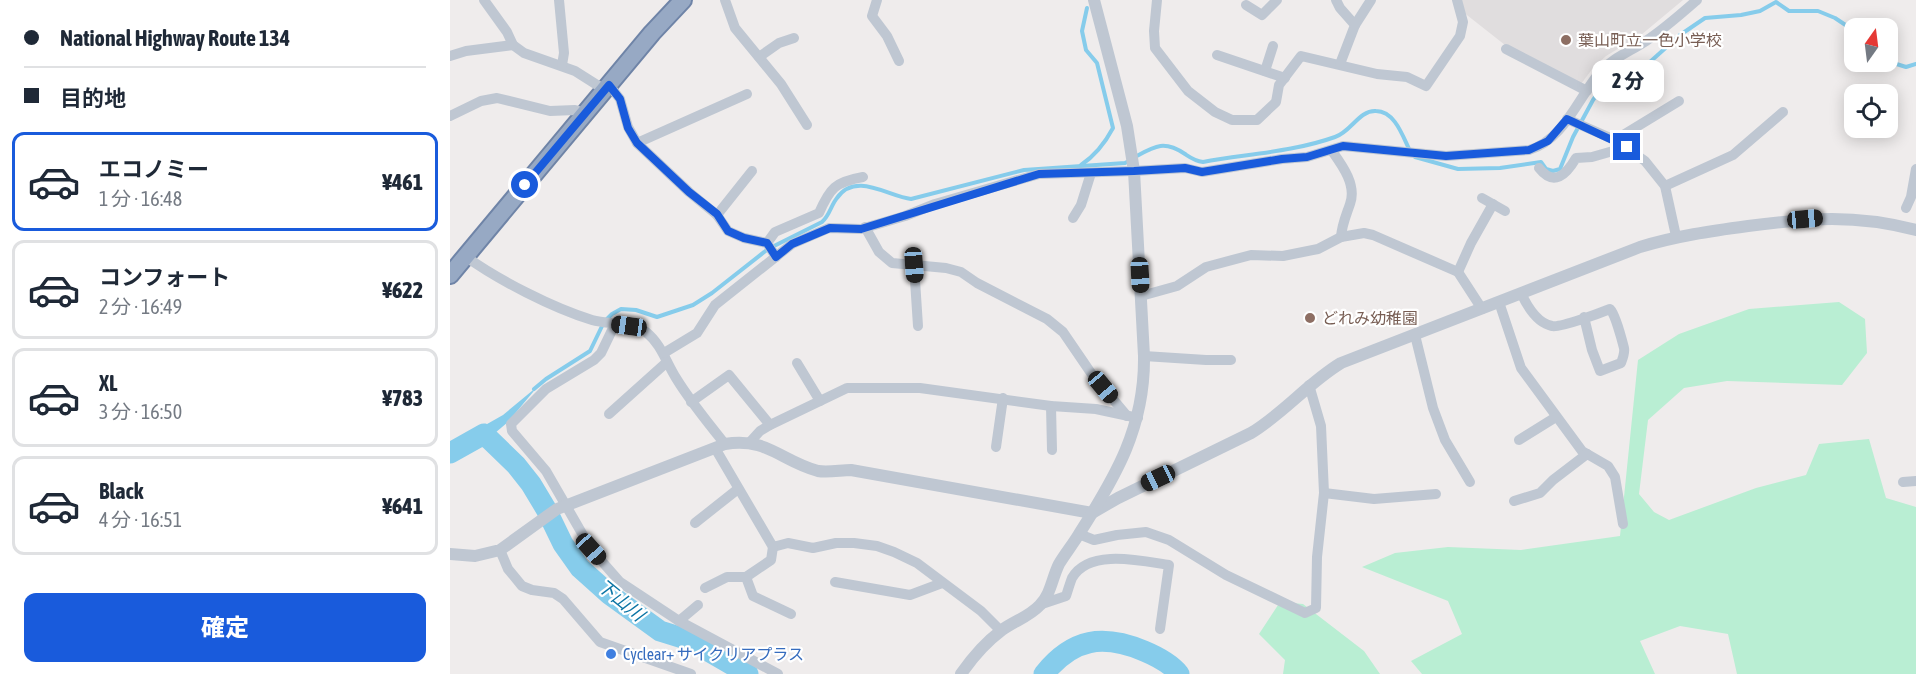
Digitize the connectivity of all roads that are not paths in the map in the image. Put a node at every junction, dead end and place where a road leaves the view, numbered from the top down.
1 (483, 0) edge
2 (559, 0) edge
3 (683, 0) edge
4 (725, 0) edge
5 (877, 0) edge
6 (1094, 0) edge
7 (1157, 0) edge
8 (1277, 0) edge
9 (1336, 0) edge
10 (1371, 0) edge
11 (1457, 0) edge
12 (1697, 0) edge
13 (1246, 5) dead end
14 (1355, 25) junction
15 (794, 38) dead end
16 (513, 45) junction
17 (1273, 46) dead end
18 (1506, 49) dead end
19 (1216, 55) dead end
20 (450, 56) edge
21 (759, 57) junction
22 (899, 61) dead end
23 (1340, 64) junction
24 (562, 65) junction
25 (1265, 71) junction
26 (1285, 78) junction
27 (607, 88) junction
28 (1587, 91) junction
29 (747, 94) dead end
30 (1679, 101) dead end
31 (1783, 112) dead end
32 (585, 113) junction
33 (450, 116) edge
34 (1575, 123) junction
35 (807, 125) dead end
36 (1615, 140) junction
37 (637, 143) junction
38 (1627, 147) junction
39 (1332, 151) junction
40 (1133, 165) junction
41 (1539, 168) dead end
42 (1916, 170) edge
43 (752, 171) dead end
44 (1091, 173) junction
45 (863, 177) dead end
46 (1665, 186) junction
47 (1482, 198) dead end
48 (1493, 204) junction
49 (1906, 208) dead end
50 (1505, 211) dead end
51 (717, 214) junction
52 (1073, 218) dead end
53 (865, 227) junction
54 (1916, 230) edge
55 (1676, 236) junction
56 (1341, 237) junction
57 (771, 249) junction
58 (465, 256) junction
59 (914, 265) junction
60 (1458, 272) junction
61 (450, 275) edge
62 (1521, 293) junction
63 (1141, 296) junction
64 (1499, 302) junction
65 (1482, 309) junction
66 (1584, 317) junction
67 (608, 323) junction
68 (918, 326) dead end
69 (1415, 335) junction
70 (1144, 356) junction
71 (665, 358) junction
72 (1231, 360) dead end
73 (797, 363) dead end
74 (1309, 385) junction
75 (1002, 398) junction
76 (820, 401) junction
77 (692, 402) junction
78 (1051, 406) junction
79 (609, 414) dead end
80 (1132, 417) junction
81 (1556, 417) junction
82 (770, 425) junction
83 (1519, 440) dead end
84 (750, 442) junction
85 (720, 446) junction
86 (996, 447) dead end
87 (1052, 450) dead end
88 (1587, 454) junction
89 (1916, 481) edge
90 (1470, 482) dead end
91 (1902, 482) dead end
92 (738, 489) junction
93 (1324, 493) junction
94 (1436, 494) dead end
95 (1514, 501) dead end
96 (561, 507) junction
97 (1092, 513) junction
98 (695, 523) dead end
99 (1623, 524) dead end
100 (1079, 534) junction
101 (773, 547) junction
102 (500, 550) junction
103 (450, 554) edge
104 (746, 577) junction
105 (835, 582) dead end
106 (942, 583) junction
107 (705, 588) dead end
108 (1042, 604) junction
109 (698, 605) dead end
110 (791, 614) dead end
111 (679, 621) junction
112 (1160, 630) dead end
113 (1001, 631) junction
114 (691, 674) edge
115 (778, 674) edge
116 (961, 674) edge

1 - 16 street
2 - 24 street
3 - 27 highway
4 - 21 street
5 - 22 street
6 - 40 street
7 - 26 street
8 - 13 street
9 - 14 street
10 - 14 street
11 - 23 street
12 - 28 street
14 - 23 street
15 - 21 street
16 - 20 street
16 - 24 street
17 - 25 street
18 - 28 street
19 - 25 street
21 - 35 street
23 - 26 street
24 - 27 street
25 - 26 street
27 - 32 highway
27 - 37 street
28 - 34 street
29 - 37 street
30 - 36 street
31 - 46 street
32 - 33 street
32 - 58 highway
34 - 36 street
34 - 39 street
36 - 38 street
37 - 51 street
38 - 41 street
38 - 46 street
39 - 40 street
39 - 56 street
40 - 44 street
40 - 63 street
42 - 49 street
43 - 51 street
44 - 52 street
44 - 53 street
45 - 57 street
46 - 55 street
47 - 48 street
48 - 50 street
48 - 60 street
51 - 57 street
53 - 57 street
53 - 59 street
54 - 55 street
55 - 62 street
56 - 60 street
56 - 63 street
57 - 71 street
58 - 61 highway
58 - 67 street
59 - 68 street
59 - 80 street
60 - 65 street
62 - 64 street
62 - 66 street
63 - 70 street
64 - 65 street
64 - 81 street
65 - 69 street
66 - 66 street
67 - 71 street
67 - 96 street
69 - 74 street
69 - 90 street
70 - 72 street
70 - 80 street
71 - 77 street
71 - 79 street
73 - 76 street
74 - 93 street
74 - 97 street
75 - 76 street
75 - 78 street
75 - 86 street
76 - 82 street
77 - 82 street
77 - 85 street
78 - 80 street
78 - 87 street
80 - 97 street
81 - 83 street
81 - 88 street
82 - 84 street
84 - 85 street
84 - 97 street
85 - 92 street
85 - 96 street
88 - 95 street
88 - 99 street
89 - 91 street
92 - 98 street
92 - 101 street
93 - 94 street
93 - 100 street
96 - 102 street
96 - 111 street
97 - 100 street
100 - 108 street
101 - 104 street
101 - 106 street
102 - 103 street
102 - 114 street
104 - 107 street
104 - 110 street
105 - 106 street
106 - 113 street
108 - 112 street
108 - 113 street
109 - 111 street
111 - 115 street
113 - 116 street

